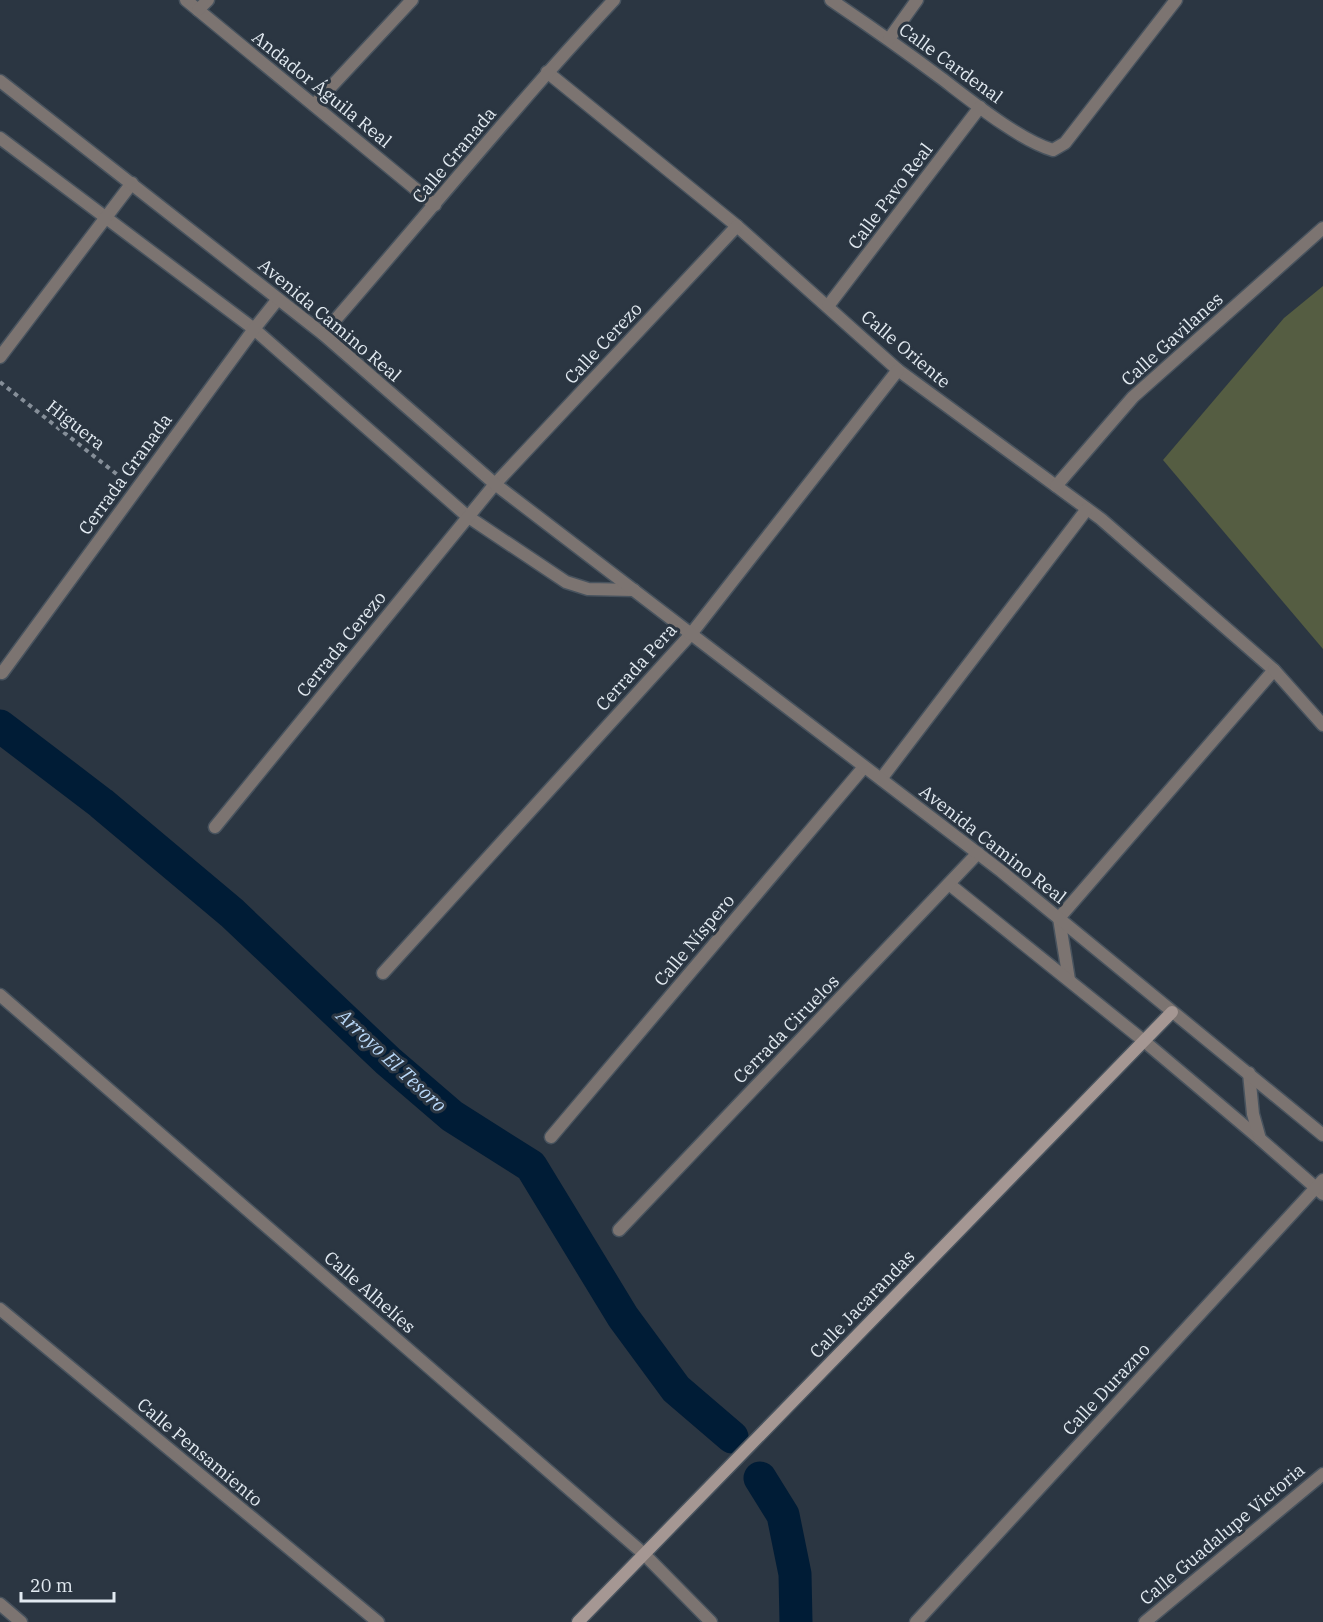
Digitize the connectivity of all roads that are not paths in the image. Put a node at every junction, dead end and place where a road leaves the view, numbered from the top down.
1 (186, 0) edge
2 (208, 0) edge
3 (412, 0) edge
4 (614, 0) edge
5 (831, 0) edge
6 (917, 0) edge
7 (1176, 0) edge
8 (198, 10) junction
9 (889, 39) junction
10 (547, 72) junction
11 (0, 81) edge
12 (314, 105) junction
13 (980, 107) junction
14 (0, 138) edge
15 (132, 183) junction
16 (435, 205) junction
17 (106, 216) junction
18 (737, 226) junction
19 (1323, 228) edge
20 (278, 299) junction
21 (828, 306) junction
22 (254, 329) junction
23 (323, 334) junction
24 (0, 357) edge
25 (898, 370) junction
26 (495, 484) junction
27 (1056, 486) junction
28 (1087, 509) junction
29 (467, 516) junction
30 (634, 590) junction
31 (691, 634) junction
32 (1274, 670) junction
33 (2, 673) dead end
34 (1323, 725) edge
35 (864, 767) junction
36 (881, 779) junction
37 (215, 827) dead end
38 (978, 853) junction
39 (949, 884) junction
40 (1059, 918) junction
41 (382, 973) dead end
42 (1069, 980) junction
43 (0, 995) edge
44 (1172, 1012) junction
45 (1144, 1041) junction
46 (1249, 1073) junction
47 (1323, 1135) edge
48 (550, 1137) dead end
49 (1260, 1139) junction
50 (1321, 1187) edge
51 (619, 1230) dead end
52 (0, 1310) edge
53 (1323, 1474) edge
54 (644, 1554) junction
55 (0, 1604) edge
56 (21, 1622) edge
57 (378, 1622) edge
58 (578, 1622) edge
59 (711, 1622) edge
60 (916, 1622) edge
61 (1145, 1622) edge

1 - 8 street, Andador Águila Real
2 - 8 street
3 - 12 street
4 - 10 street, Calle Granada
5 - 9 street, Calle Cardenal
6 - 9 street
7 - 13 street, Calle Cardenal
8 - 12 street, Andador Águila Real
9 - 13 street, Calle Cardenal
10 - 16 street, Calle Granada
10 - 18 street, Calle Oriente
11 - 15 street, Avenida Camino Real
12 - 16 street, Andador Águila Real
13 - 21 street, Calle Pavo Real
14 - 17 street
15 - 17 street
15 - 20 street, Avenida Camino Real
16 - 23 street, Calle Granada
17 - 22 street
17 - 24 street
18 - 21 street, Calle Oriente
18 - 26 street, Calle Cerezo
19 - 27 street, Calle Gavilanes
20 - 22 street, Cerrada Granada
20 - 23 street, Avenida Camino Real
21 - 25 street, Calle Oriente
22 - 29 street
22 - 33 street, Cerrada Granada
23 - 26 street, Avenida Camino Real
25 - 27 street, Calle Oriente
25 - 31 street, Cerrada Pera
26 - 29 street, Cerrada Cerezo
26 - 30 street, Avenida Camino Real
27 - 28 street, Calle Oriente
28 - 32 street, Calle Oriente
28 - 36 street
29 - 30 street
29 - 37 street, Cerrada Cerezo
30 - 31 street, Avenida Camino Real
31 - 35 street, Avenida Camino Real
31 - 41 street, Cerrada Pera
32 - 34 street, Calle Oriente
32 - 40 street
35 - 36 street, Avenida Camino Real
35 - 48 street, Calle Níspero
36 - 38 street, Avenida Camino Real
38 - 39 street, Cerrada Ciruelos
38 - 40 street, Avenida Camino Real
39 - 42 street
39 - 51 street, Cerrada Ciruelos
40 - 42 street
40 - 44 street, Avenida Camino Real
42 - 45 street
43 - 54 street, Calle Alhelíes
44 - 45 main road, Calle Jacarandas
44 - 46 street, Avenida Camino Real
45 - 49 street
45 - 54 main road, Calle Jacarandas
46 - 47 street, Avenida Camino Real
46 - 49 street
49 - 50 street
50 - 60 street, Calle Durazno
52 - 57 street, Calle Pensamiento
53 - 61 street, Calle Guadalupe Victoria
54 - 58 main road, Calle Jacarandas
54 - 59 street, Calle Alhelíes
55 - 56 street

